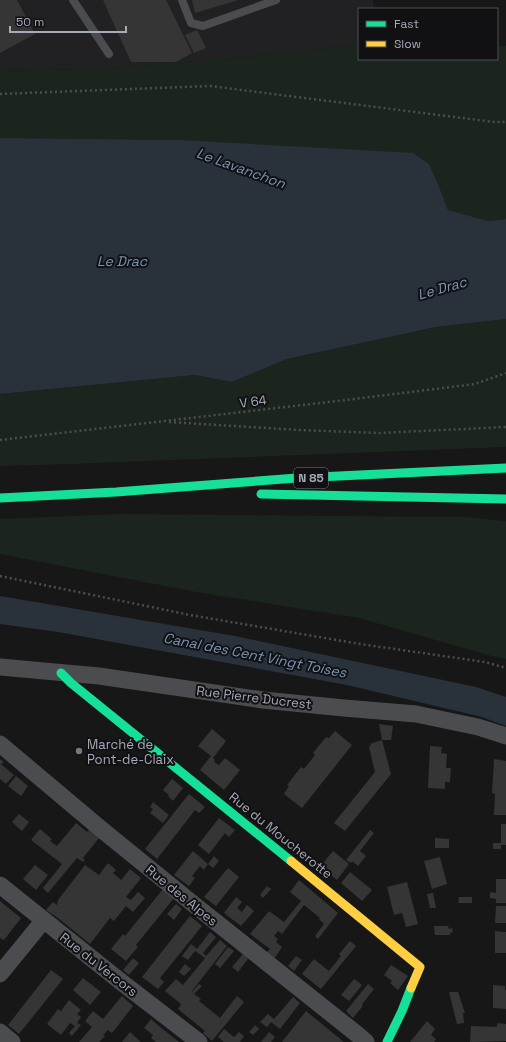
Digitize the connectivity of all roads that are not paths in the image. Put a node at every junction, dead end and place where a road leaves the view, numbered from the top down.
1 (74, 0) edge
2 (182, 0) edge
3 (276, 0) edge
4 (108, 54) dead end
5 (506, 468) edge
6 (116, 492) junction
7 (210, 494) dead end
8 (250, 494) dead end
9 (0, 498) edge
10 (506, 499) edge
11 (0, 667) edge
12 (61, 673) junction
13 (506, 736) edge
14 (0, 744) edge
15 (0, 884) edge
16 (44, 920) junction
17 (0, 974) edge
18 (0, 1032) edge
19 (12, 1042) edge
20 (199, 1042) edge
21 (366, 1042) edge
22 (387, 1042) edge

1 - 4 lane
2 - 3 lane
5 - 6 main road, N 85
6 - 7 main road, N 85
6 - 9 main road, N 85
8 - 10 main road, N 85
11 - 12 street, Rue Pierre Ducrest
12 - 13 street, Rue Pierre Ducrest
12 - 22 main road, Rue du Moucherotte
14 - 21 street, Rue des Alpes
15 - 16 street, Rue du Vercors
16 - 17 street
16 - 20 street, Rue du Vercors
18 - 19 street

